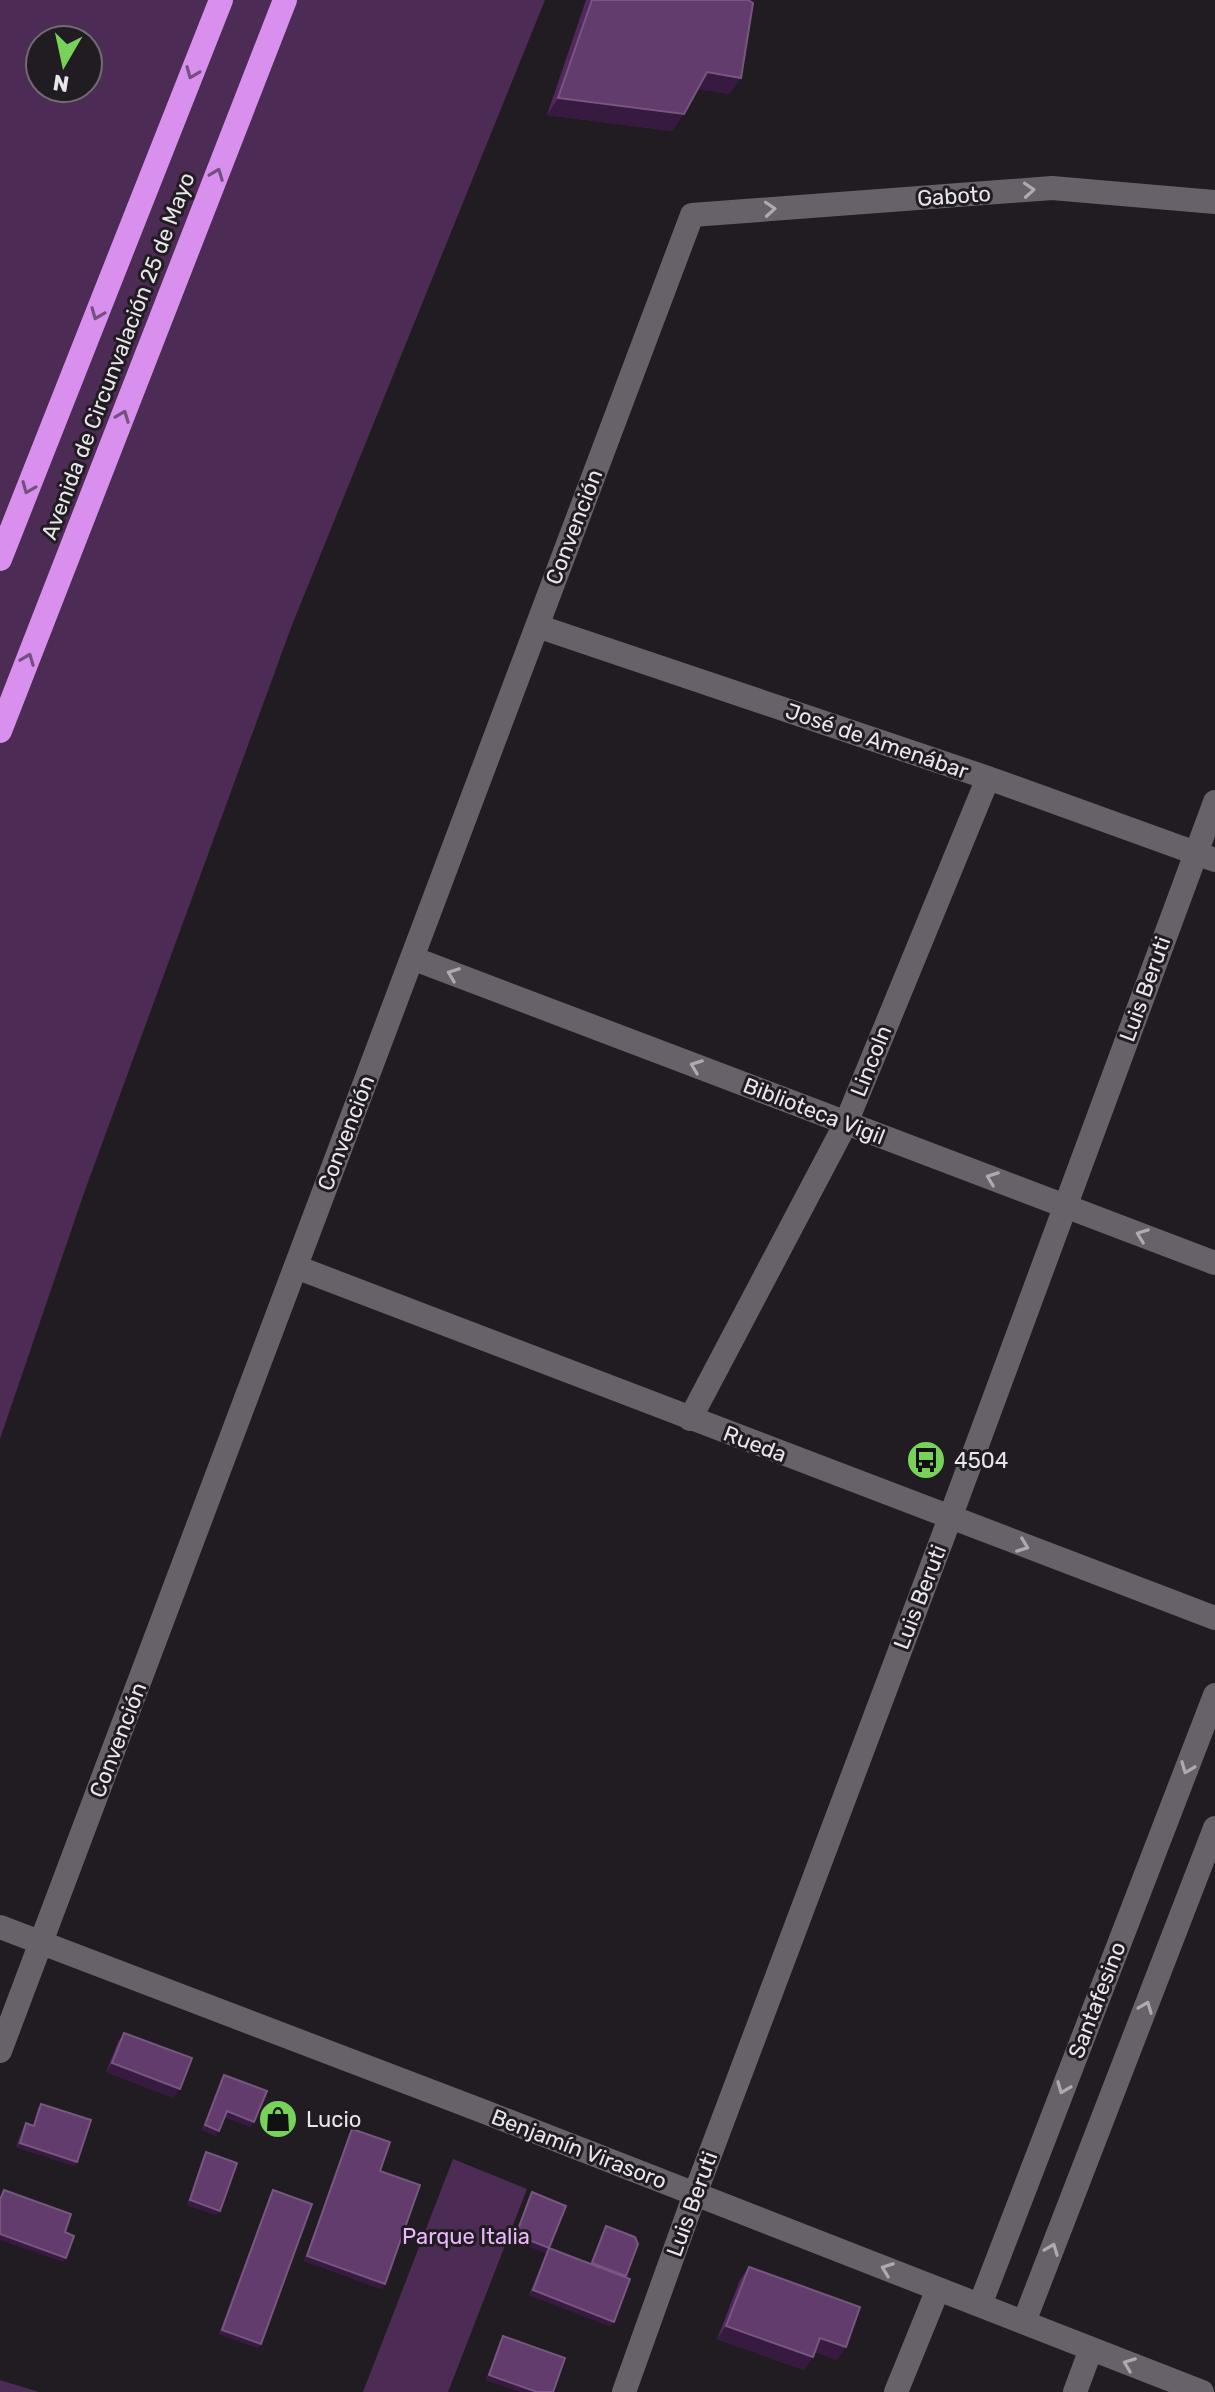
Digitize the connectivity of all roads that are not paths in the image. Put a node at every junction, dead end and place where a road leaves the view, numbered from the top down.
1 (221, 0) edge
2 (285, 0) edge
3 (1215, 202) edge
4 (692, 215) joint
5 (0, 559) edge
6 (537, 626) junction
7 (0, 731) edge
8 (988, 778) junction
9 (1215, 802) edge
10 (1205, 856) edge
11 (412, 958) junction
12 (846, 1123) junction
13 (1065, 1206) junction
14 (1215, 1263) edge
15 (296, 1267) junction
16 (690, 1419) junction
17 (950, 1518) junction
18 (1215, 1618) edge
19 (1215, 1695) edge
20 (1215, 1828) edge
21 (0, 1927) edge
22 (41, 1943) junction
23 (0, 2051) edge
24 (695, 2194) junction
25 (938, 2289) junction
26 (980, 2305) junction
27 (1024, 2322) junction
28 (1091, 2349) junction
29 (624, 2392) edge
30 (896, 2392) edge
31 (1075, 2392) edge
32 (1202, 2392) edge

1 -> 5 highway, Avenida de Circunvalación 25 de Mayo
7 -> 2 highway, Avenida de Circunvalación 25 de Mayo
4 -> 3 street, Gaboto
4 - 6 street, Convención
6 - 8 street, José de Amenábar
6 - 11 street, Convención
8 - 10 street, José de Amenábar
8 - 12 street, Lincoln
9 - 10 street, Luis Beruti
10 - 13 street, Luis Beruti
12 -> 11 street, Biblioteca Vigil
11 - 15 street, Convención
13 -> 12 street, Biblioteca Vigil
12 - 16 street, Lincoln
14 -> 13 street, Biblioteca Vigil
13 - 17 street, Luis Beruti
15 - 16 street, Rueda
15 - 22 street, Convención
16 - 17 street, Rueda
17 -> 18 street, Rueda
17 - 24 street, Luis Beruti
19 -> 26 street, Santafesino
27 -> 20 street
21 - 22 street, Benjamín Virasoro
22 - 23 street, Convención
22 - 24 street, Benjamín Virasoro
25 -> 24 street, Benjamín Virasoro
24 - 29 street, Luis Beruti
25 - 26 street, Benjamín Virasoro
25 - 30 street
26 - 27 street, Benjamín Virasoro
27 - 28 street, Benjamín Virasoro
28 - 31 street
32 -> 28 street, Benjamín Virasoro

